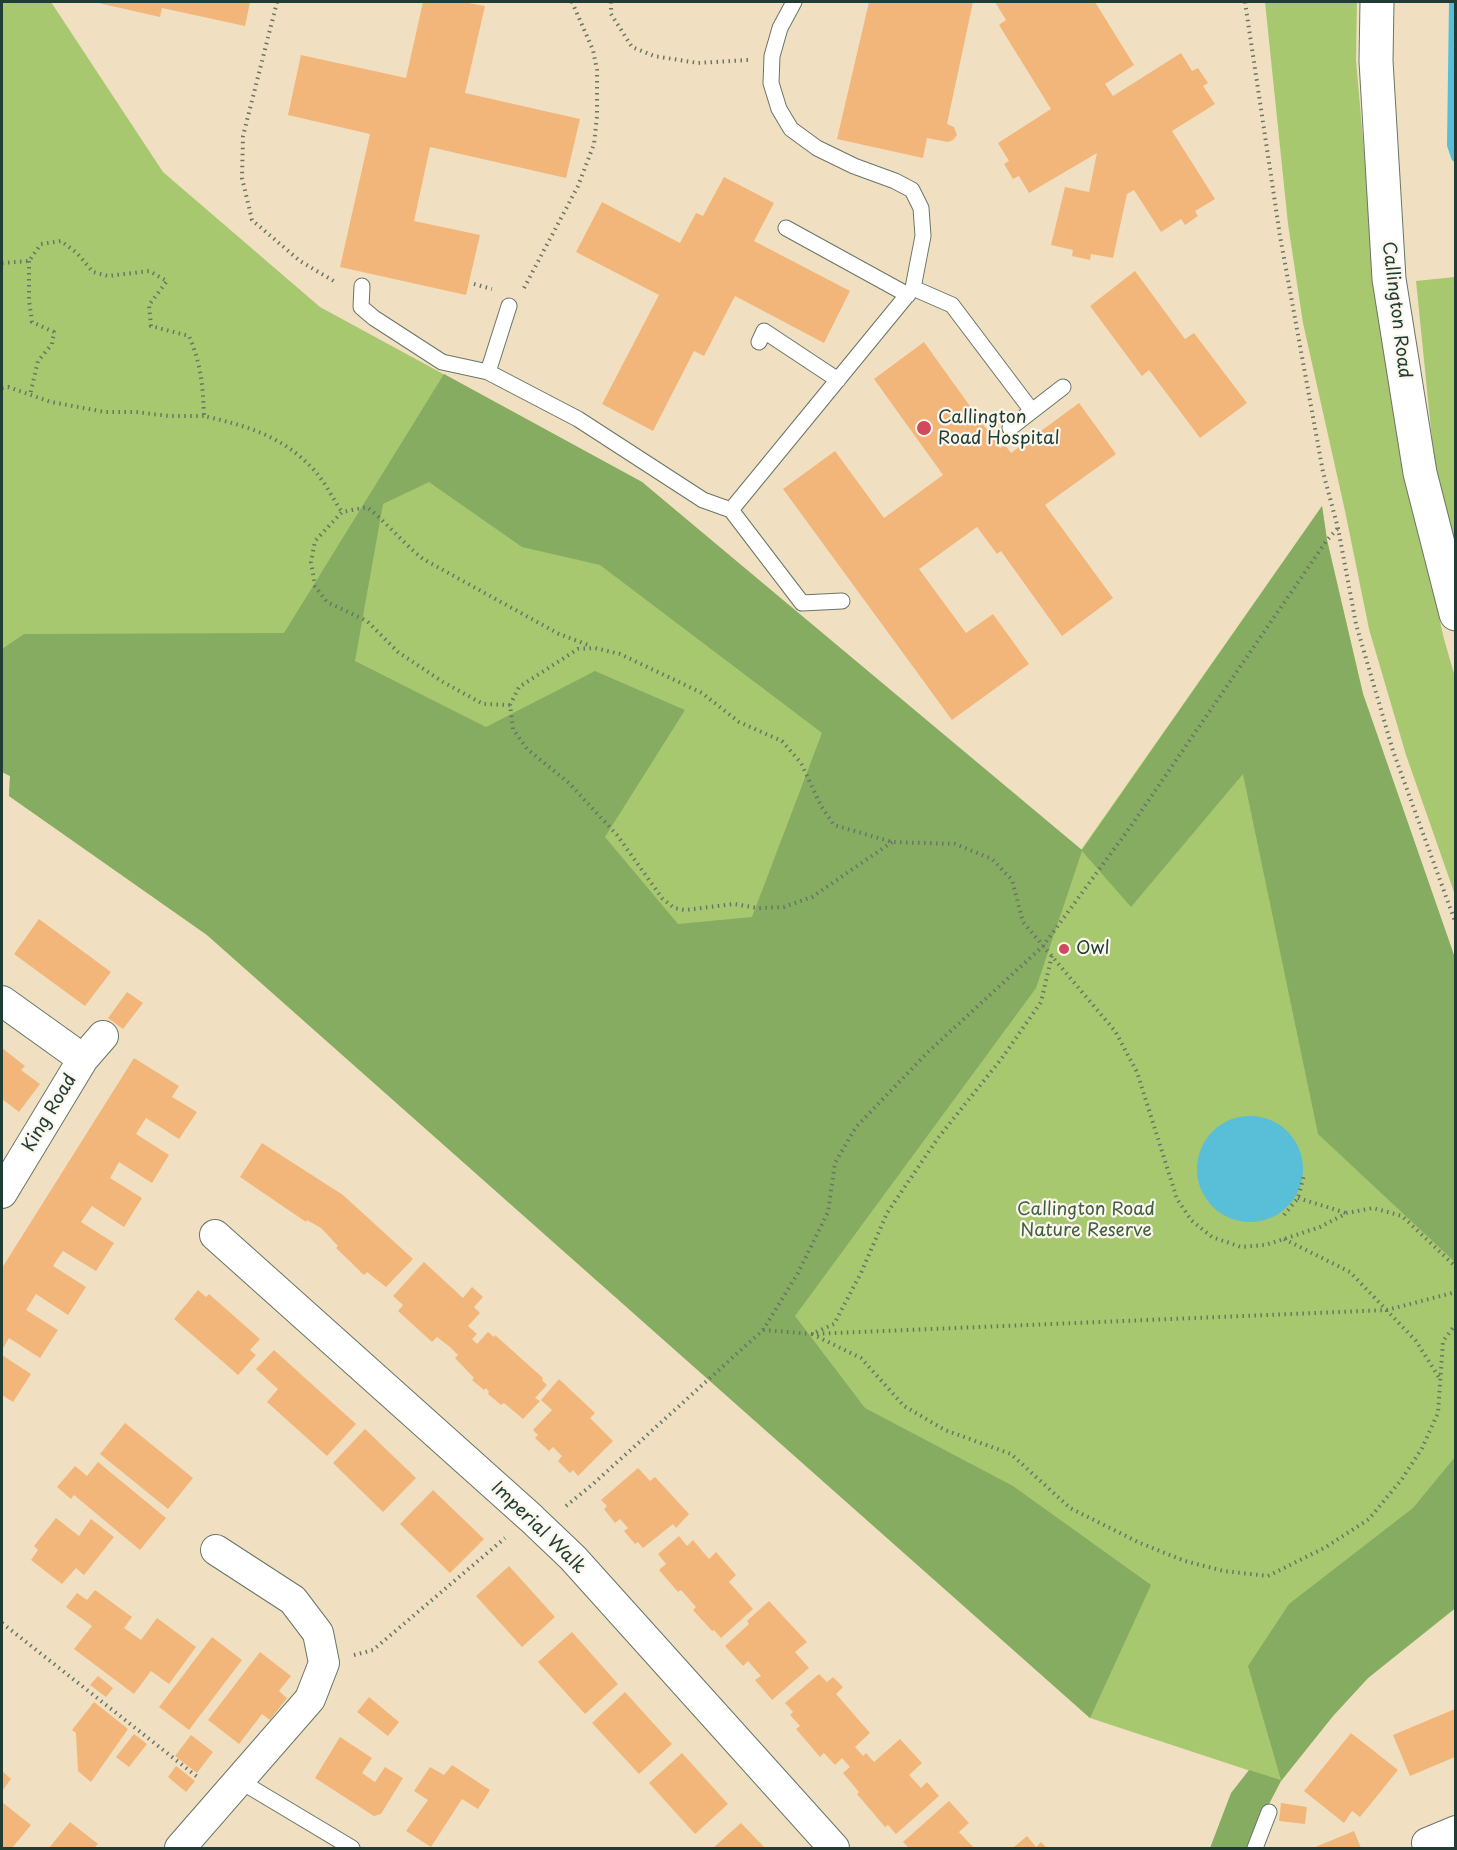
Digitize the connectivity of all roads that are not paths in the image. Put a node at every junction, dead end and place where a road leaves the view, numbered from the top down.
1 (794, 2) edge
2 (1377, 2) edge
3 (786, 228) dead end
4 (362, 291) road end
5 (910, 291) junction
6 (509, 306) road end
7 (759, 342) dead end
8 (488, 372) junction
9 (838, 380) junction
10 (1063, 387) dead end
11 (1032, 411) junction
12 (1010, 428) dead end
13 (731, 510) junction
14 (842, 601) dead end
15 (1455, 614) edge
16 (2, 1001) edge
17 (103, 1036) dead end
18 (83, 1059) junction
19 (2, 1193) edge
20 (215, 1235) dead end
21 (216, 1550) dead end
22 (232, 1790) junction
23 (1269, 1812) dead end
24 (1455, 1831) edge
25 (1427, 1843) dead end
26 (180, 1848) edge
27 (352, 1848) edge
28 (834, 1848) edge
29 (1255, 1848) edge

1 - 5 lane
2 - 15 main road, Callington Road
3 - 5 lane
4 - 8 lane
5 - 9 lane
5 - 11 lane
6 - 8 lane
7 - 9 lane
8 - 13 lane
9 - 13 lane
10 - 11 lane
11 - 12 lane
13 - 14 lane
16 - 18 street
17 - 18 street, King Road
18 - 19 street, King Road
20 - 28 street, Imperial Walk
21 - 22 street
22 - 26 street
22 - 27 lane
23 - 29 lane
24 - 25 street

